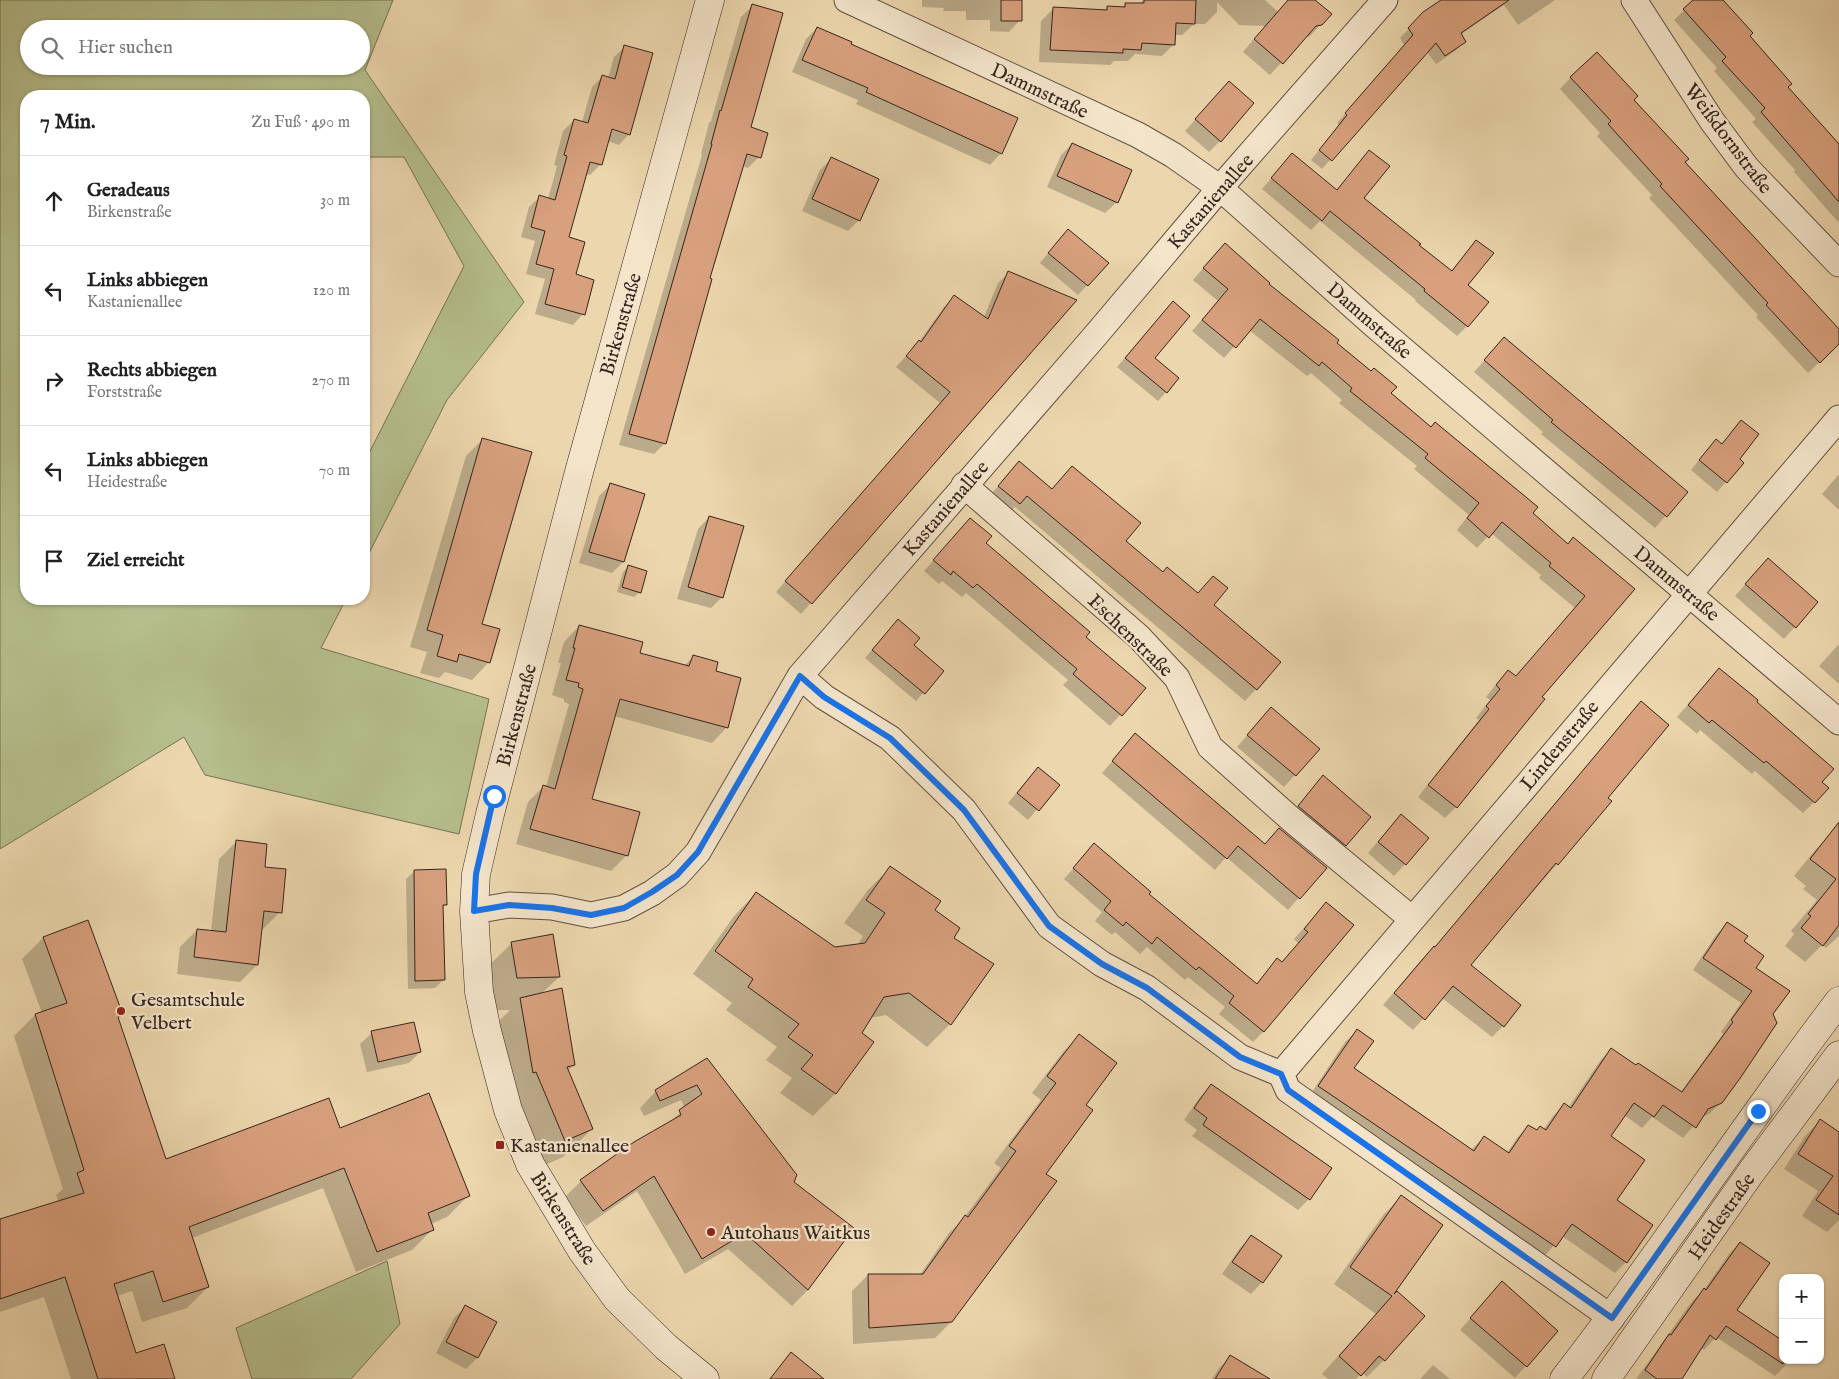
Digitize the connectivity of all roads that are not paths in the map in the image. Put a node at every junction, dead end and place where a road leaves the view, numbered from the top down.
1 (710, 0) edge
2 (847, 0) edge
3 (1385, 0) edge
4 (1634, 0) edge
5 (1220, 188) junction
6 (1839, 264) edge
7 (1839, 418) edge
8 (964, 486) junction
9 (1689, 593) junction
10 (800, 676) junction
11 (1839, 722) edge
12 (474, 911) junction
13 (1412, 919) junction
14 (1839, 1001) edge
15 (1839, 1055) edge
16 (1281, 1074) junction
17 (1612, 1318) junction
18 (705, 1379) edge
19 (1564, 1379) edge
20 (1606, 1379) edge

1 - 12 street, Birkenstraße
2 - 5 street, Dammstraße
3 - 5 street, Kastanienallee
4 - 6 street, Weißdornstraße
5 - 8 street, Kastanienallee
5 - 9 street, Dammstraße
7 - 9 street, Lindenstraße
8 - 10 street, Kastanienallee
8 - 13 street, Eschenstraße
9 - 11 street, Dammstraße
9 - 13 street, Lindenstraße
10 - 12 street, Kastanienallee
10 - 16 street
12 - 18 street, Birkenstraße
13 - 16 street, Lindenstraße
14 - 17 street, Heidestraße
15 - 20 street, Heidestraße
16 - 17 street
17 - 19 street, Heidestraße

